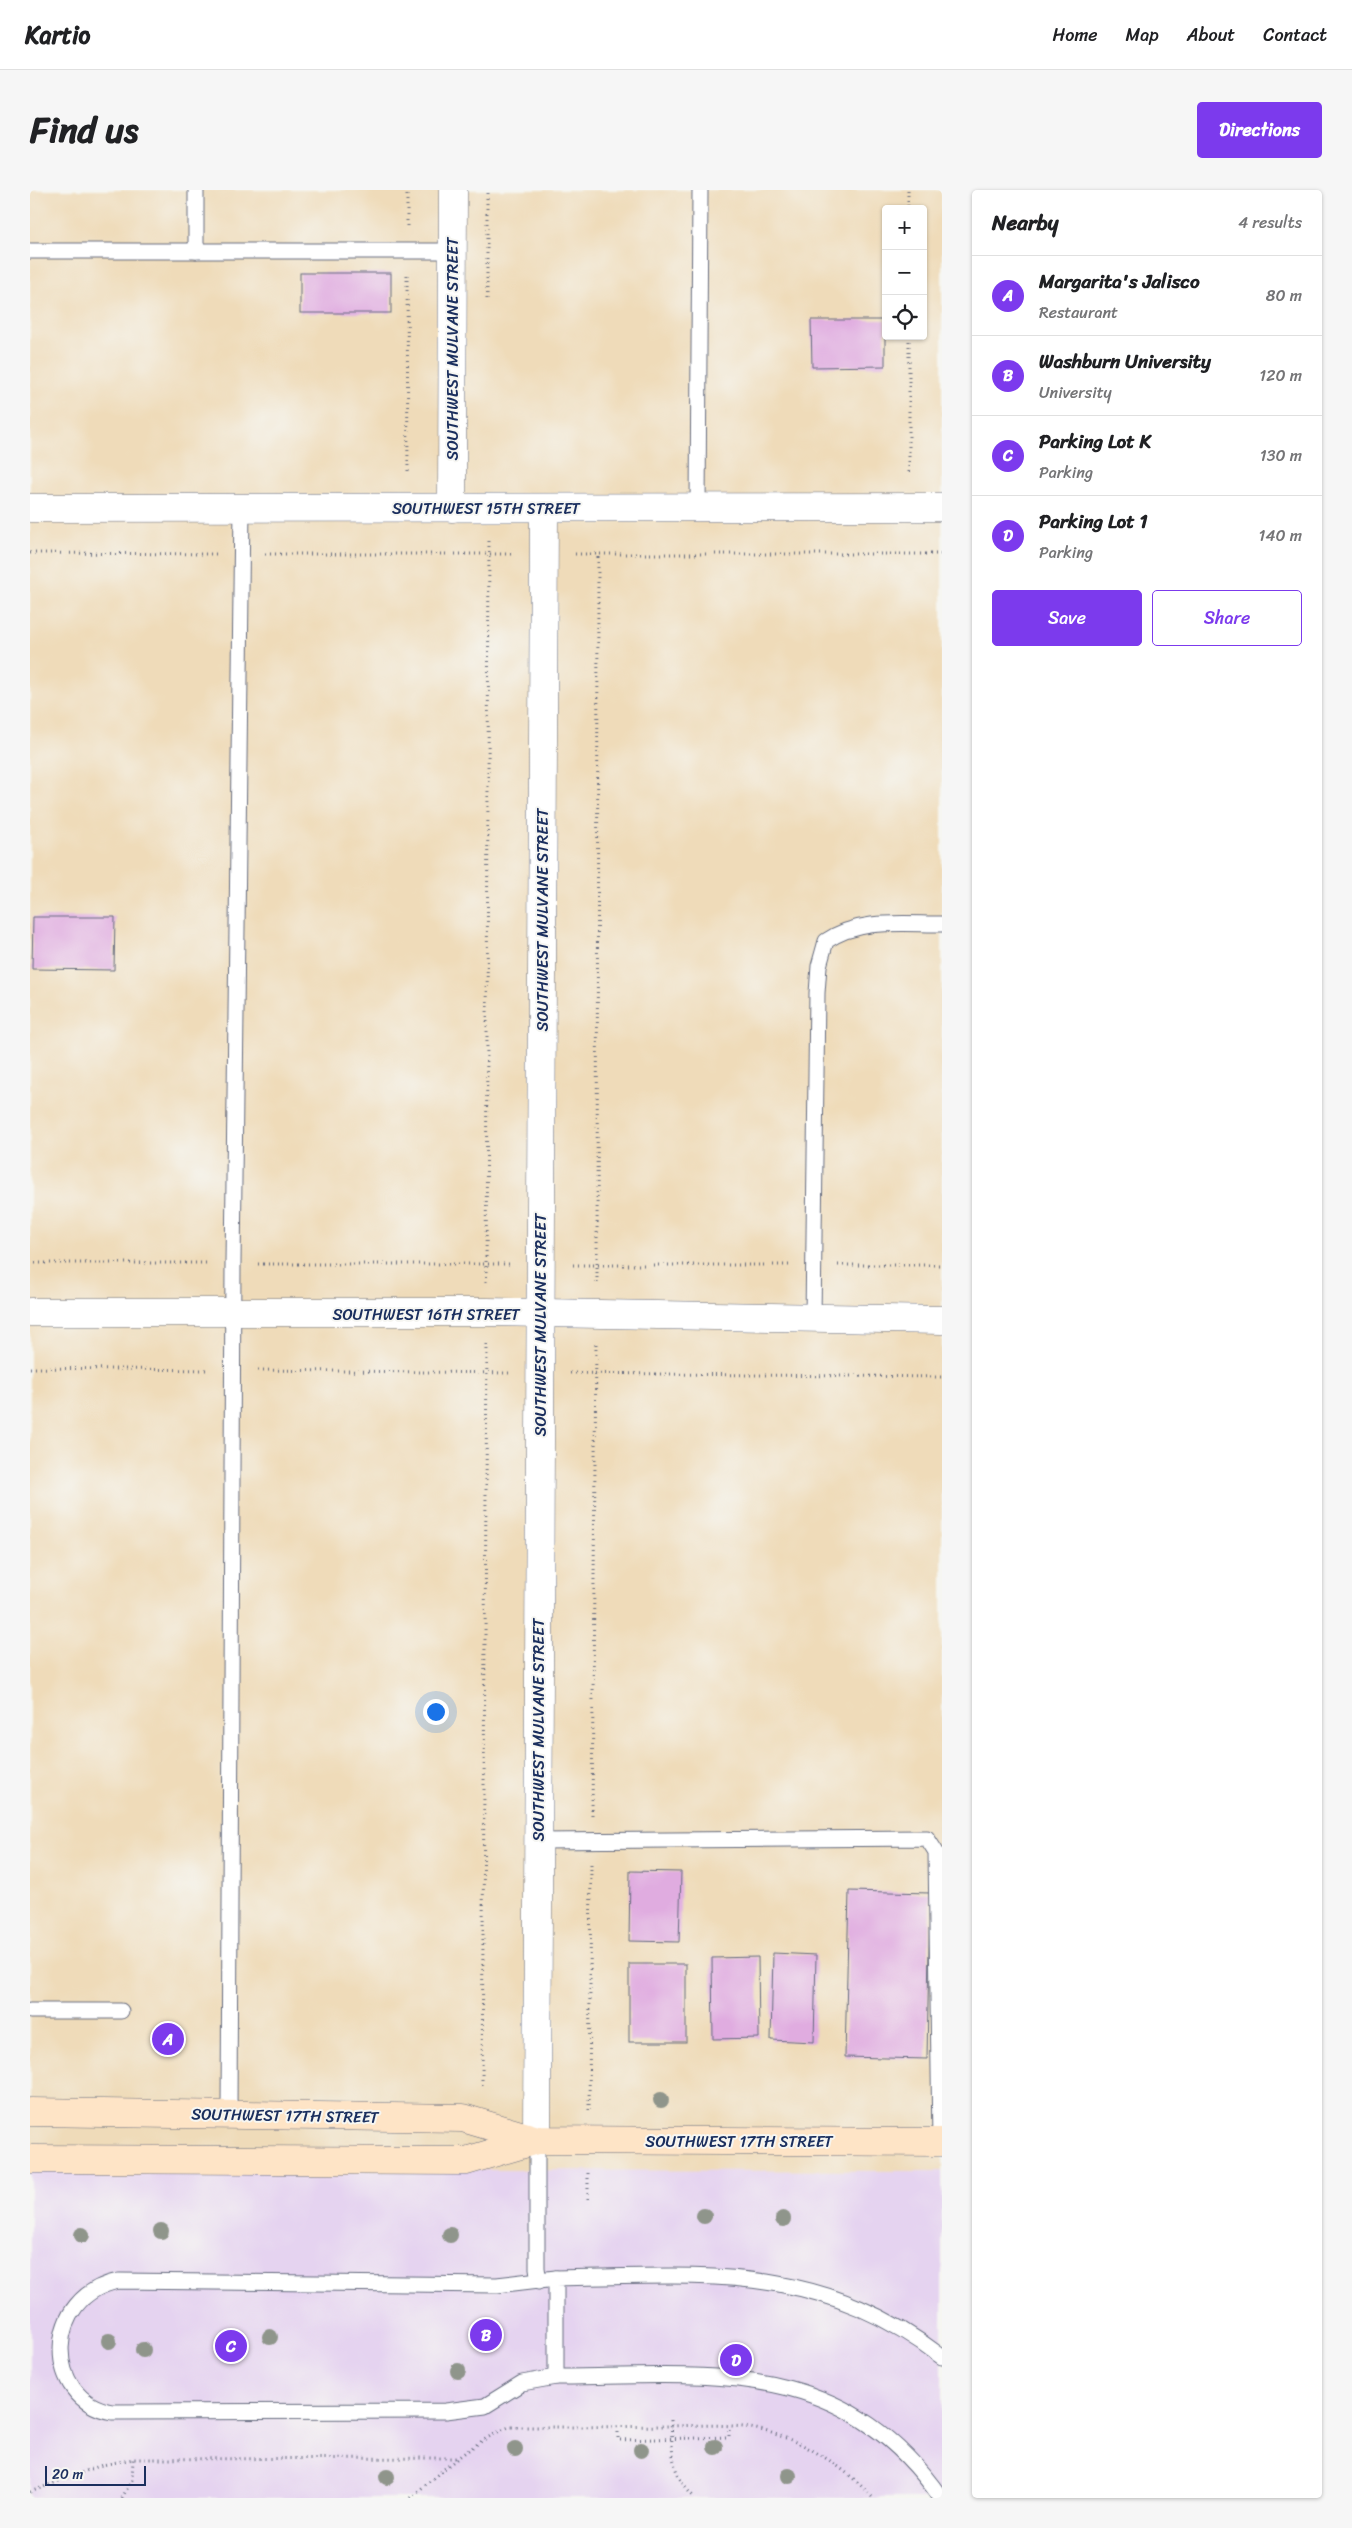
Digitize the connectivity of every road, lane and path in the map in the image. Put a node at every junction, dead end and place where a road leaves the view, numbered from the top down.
1 (196, 190) edge
2 (407, 190) edge
3 (453, 190) edge
4 (487, 190) edge
5 (700, 190) edge
6 (908, 190) edge
7 (908, 205) edge
8 (30, 251) edge
9 (407, 251) junction
10 (453, 251) junction
11 (196, 252) junction
12 (487, 308) dead end
13 (909, 340) edge
14 (408, 474) dead end
15 (909, 476) dead end
16 (242, 507) junction
17 (942, 507) edge
18 (30, 508) edge
19 (452, 508) junction
20 (487, 508) junction
21 (698, 508) junction
22 (544, 509) junction
23 (30, 553) edge
24 (598, 553) junction
25 (241, 554) junction
26 (490, 554) junction
27 (544, 554) junction
28 (942, 554) edge
29 (942, 924) edge
30 (30, 1263) edge
31 (233, 1264) junction
32 (486, 1264) junction
33 (540, 1264) junction
34 (597, 1265) junction
35 (813, 1265) junction
36 (942, 1265) edge
37 (30, 1312) edge
38 (487, 1312) junction
39 (233, 1313) junction
40 (540, 1315) junction
41 (596, 1316) junction
42 (813, 1319) junction
43 (942, 1320) edge
44 (30, 1368) edge
45 (233, 1370) junction
46 (488, 1373) junction
47 (540, 1373) junction
48 (596, 1373) junction
49 (942, 1377) edge
50 (592, 1840) junction
51 (538, 1841) junction
52 (30, 2011) edge
53 (121, 2011) dead end
54 (482, 2085) dead end
55 (30, 2112) edge
56 (230, 2114) junction
57 (537, 2140) junction
58 (589, 2141) junction
59 (941, 2142) edge
60 (30, 2160) edge
61 (588, 2198) dead end
62 (556, 2278) junction
63 (540, 2281) junction
64 (942, 2357) edge
65 (556, 2377) junction
66 (671, 2420) dead end
67 (671, 2426) junction
68 (729, 2426) junction
69 (618, 2427) junction
70 (672, 2438) junction
71 (458, 2458) junction
72 (134, 2460) junction
73 (30, 2492) edge
74 (122, 2498) edge
75 (410, 2498) edge
76 (696, 2498) edge
77 (874, 2498) edge
78 (941, 2498) edge

1 - 11 lane
2 - 9 path
3 - 10 street, SOUTHWEST MULVANE STREET
4 - 12 path
5 - 21 lane
6 - 7 path
8 - 11 lane
9 - 10 lane
9 - 11 lane
9 - 14 path
10 - 19 street, SOUTHWEST MULVANE STREET
13 - 15 path
16 - 18 street, SOUTHWEST 15TH STREET
16 - 19 street, SOUTHWEST 15TH STREET
16 - 25 lane
17 - 21 street, SOUTHWEST 15TH STREET
19 - 20 street, SOUTHWEST 15TH STREET
20 - 22 street, SOUTHWEST 15TH STREET
20 - 26 path
21 - 22 street, SOUTHWEST 15TH STREET
22 - 27 street, SOUTHWEST MULVANE STREET
23 - 25 path
24 - 27 path
24 - 28 path
24 - 34 path
25 - 26 path
25 - 31 lane
26 - 27 path
26 - 32 path
27 - 33 street, SOUTHWEST MULVANE STREET
29 - 35 lane
30 - 31 path
31 - 32 path
31 - 39 lane
32 - 33 path
32 - 38 path
33 - 34 path
33 - 40 street, SOUTHWEST MULVANE STREET
34 - 35 path
34 - 41 path
35 - 36 path
35 - 42 lane
37 - 39 street, SOUTHWEST 16TH STREET
38 - 39 street, SOUTHWEST 16TH STREET
38 - 40 street, SOUTHWEST 16TH STREET
38 - 46 path
39 - 45 lane
40 - 41 street, SOUTHWEST 16TH STREET
40 - 47 street, SOUTHWEST MULVANE STREET
41 - 42 street, SOUTHWEST 16TH STREET
41 - 48 path
42 - 43 street, SOUTHWEST 16TH STREET
44 - 45 path
45 - 46 path
45 - 56 lane
46 - 47 path
46 - 54 path
47 - 48 path
47 - 51 street, SOUTHWEST MULVANE STREET
48 - 49 path
48 - 50 path
50 - 51 lane
50 - 58 path
50 - 59 lane
51 - 57 street, SOUTHWEST MULVANE STREET
52 - 53 lane
55 - 56 main road, SOUTHWEST 17TH STREET
56 - 57 main road, SOUTHWEST 17TH STREET
57 - 58 main road, SOUTHWEST 17TH STREET
57 - 60 main road, SOUTHWEST 17TH STREET
57 - 63 lane
58 - 59 main road, SOUTHWEST 17TH STREET
58 - 61 path
62 - 63 lane
62 - 64 lane
62 - 65 lane
63 - 65 lane
65 - 78 lane
66 - 67 path
67 - 68 path
67 - 69 path
67 - 70 path
68 - 70 path
68 - 77 path
69 - 70 path
69 - 71 path
70 - 76 path
71 - 72 path
71 - 75 path
72 - 73 path
72 - 74 path

